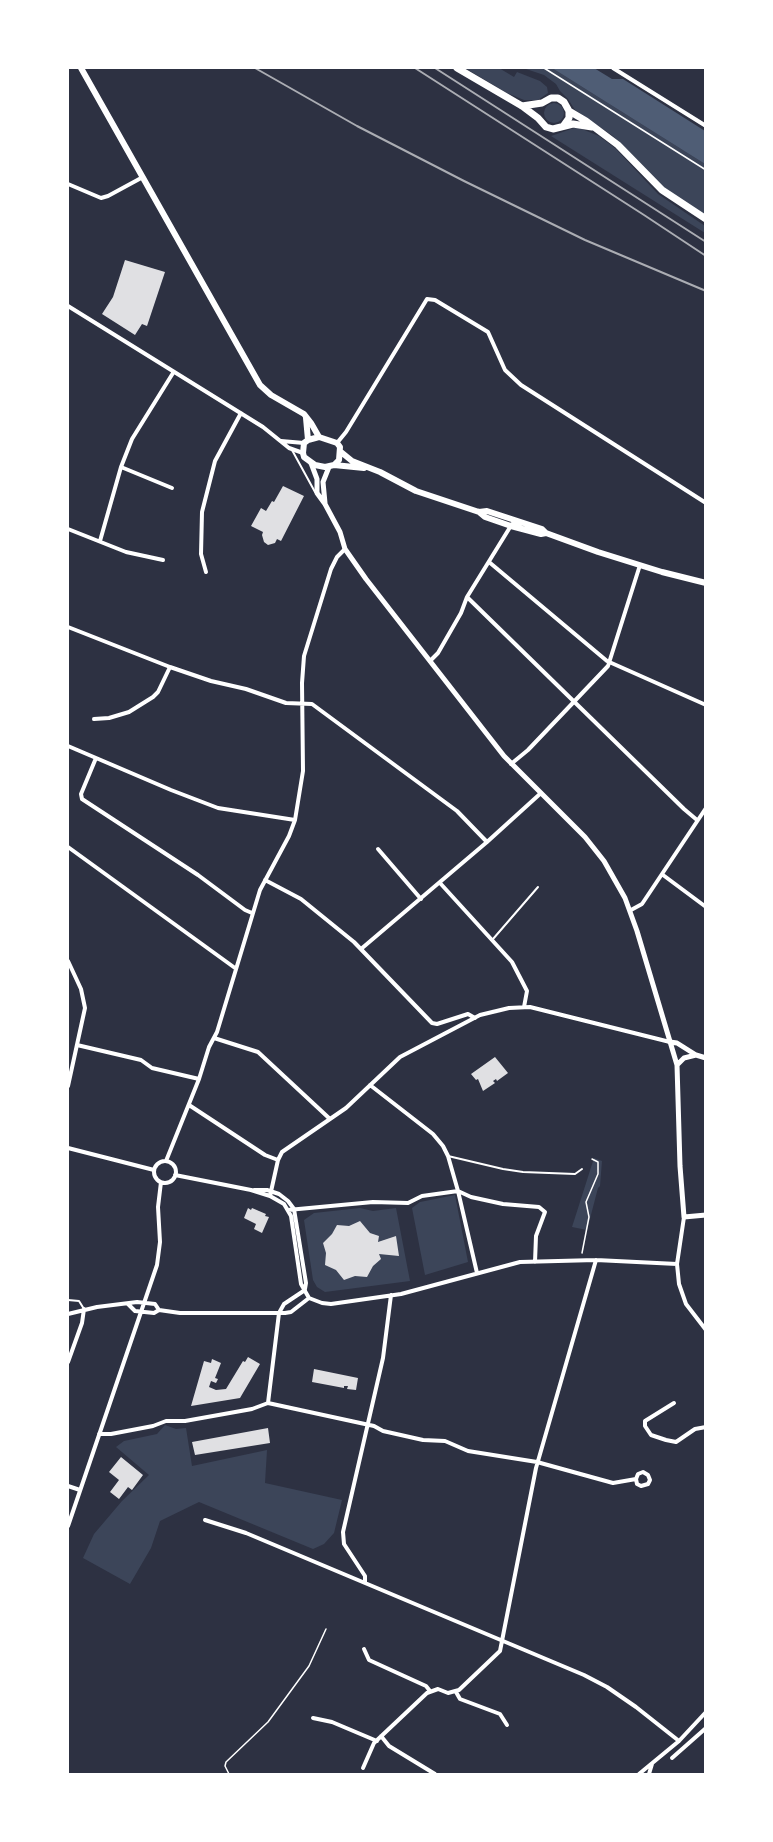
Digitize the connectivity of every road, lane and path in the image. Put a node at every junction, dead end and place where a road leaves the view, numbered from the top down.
1 (81, 68) edge
2 (457, 68) edge
3 (544, 68) edge
4 (613, 68) edge
5 (542, 103) junction
6 (522, 106) junction
7 (569, 111) junction
8 (538, 118) junction
9 (564, 125) junction
10 (705, 126) edge
11 (594, 128) junction
12 (705, 170) edge
13 (144, 176) junction
14 (68, 184) edge
15 (705, 219) edge
16 (68, 306) edge
17 (173, 373) junction
18 (241, 413) junction
19 (306, 417) junction
20 (319, 437) junction
21 (281, 441) junction
22 (306, 441) junction
23 (337, 443) junction
24 (292, 450) junction
25 (341, 452) junction
26 (303, 453) junction
27 (311, 463) junction
28 (332, 466) junction
29 (121, 467) junction
30 (366, 468) junction
31 (172, 488) dead end
32 (317, 494) junction
33 (705, 503) edge
34 (325, 504) junction
35 (479, 512) junction
36 (524, 523) junction
37 (511, 526) junction
38 (68, 529) edge
39 (546, 533) junction
40 (100, 542) junction
41 (345, 549) junction
42 (163, 560) dead end
43 (489, 562) junction
44 (640, 565) junction
45 (206, 572) dead end
46 (705, 583) edge
47 (467, 597) junction
48 (68, 627) edge
49 (430, 661) junction
50 (610, 662) junction
51 (170, 667) junction
52 (575, 702) junction
53 (303, 703) junction
54 (705, 705) edge
55 (94, 719) dead end
56 (68, 746) edge
57 (96, 758) junction
58 (510, 765) junction
59 (541, 793) junction
60 (705, 808) edge
61 (295, 819) junction
62 (697, 820) junction
63 (487, 842) junction
64 (68, 847) edge
65 (378, 849) dead end
66 (663, 875) junction
67 (265, 880) junction
68 (440, 883) junction
69 (537, 886) dead end
70 (421, 899) junction
71 (705, 907) edge
72 (631, 910) junction
73 (252, 913) junction
74 (492, 940) junction
75 (361, 948) junction
76 (68, 961) edge
77 (236, 968) junction
78 (524, 1007) junction
79 (475, 1018) junction
80 (214, 1038) junction
81 (670, 1042) junction
82 (77, 1045) junction
83 (696, 1055) junction
84 (705, 1058) edge
85 (70, 1062) edge
86 (677, 1065) junction
87 (199, 1079) junction
88 (369, 1085) junction
89 (68, 1086) edge
90 (189, 1105) junction
91 (330, 1119) junction
92 (68, 1148) edge
93 (448, 1156) junction
94 (592, 1159) dead end
95 (278, 1160) junction
96 (166, 1161) junction
97 (582, 1169) dead end
98 (154, 1170) junction
99 (175, 1175) junction
100 (161, 1182) junction
101 (458, 1191) junction
102 (271, 1194) junction
103 (471, 1197) junction
104 (461, 1204) junction
105 (291, 1210) junction
106 (705, 1215) edge
107 (684, 1217) junction
108 (582, 1253) dead end
109 (596, 1260) junction
110 (535, 1262) junction
111 (677, 1264) junction
112 (477, 1273) junction
113 (305, 1290) junction
114 (391, 1295) junction
115 (68, 1296) edge
116 (309, 1298) junction
117 (69, 1300) edge
118 (144, 1303) junction
119 (128, 1304) junction
120 (84, 1309) junction
121 (159, 1310) junction
122 (141, 1311) junction
123 (279, 1313) junction
124 (68, 1314) edge
125 (705, 1330) edge
126 (68, 1362) edge
127 (268, 1403) junction
128 (674, 1403) dead end
129 (368, 1424) junction
130 (705, 1427) edge
131 (99, 1434) junction
132 (537, 1462) junction
133 (636, 1479) dead end
134 (68, 1486) edge
135 (80, 1490) junction
136 (205, 1520) dead end
137 (68, 1526) edge
138 (365, 1583) junction
139 (326, 1629) dead end
140 (502, 1641) junction
141 (364, 1649) dead end
142 (430, 1691) junction
143 (456, 1692) junction
144 (705, 1712) edge
145 (313, 1718) dead end
146 (507, 1725) dead end
147 (705, 1728) edge
148 (381, 1736) junction
149 (377, 1740) junction
150 (679, 1741) junction
151 (672, 1758) dead end
152 (653, 1763) junction
153 (363, 1768) dead end
154 (229, 1774) edge
155 (435, 1774) edge
156 (639, 1774) edge
157 (649, 1774) edge

1 - 13 main road
2 - 6 main road
3 - 12 path
4 - 10 street
5 - 6 main road
5 - 7 main road
5 - 8 main road
6 - 8 main road
7 - 9 main road
7 - 11 main road
8 - 9 main road
9 - 11 main road
11 - 15 main road
13 - 14 street
13 - 19 main road
16 - 17 street
17 - 18 street
17 - 29 street
18 - 21 street
18 - 45 street
19 - 20 main road
19 - 22 main road
20 - 22 main road
20 - 23 main road
21 - 22 street
21 - 24 street
22 - 26 main road
23 - 25 main road
23 - 33 street
24 - 26 street
24 - 32 lane
25 - 28 main road
25 - 30 main road
26 - 27 main road
27 - 28 main road
27 - 32 street
28 - 30 main road
28 - 34 street
29 - 31 street
29 - 40 street
30 - 35 main road
32 - 34 street
34 - 41 street
35 - 36 main road
35 - 37 main road
36 - 37 street
36 - 39 main road
37 - 39 main road
37 - 43 street
38 - 40 street
39 - 44 main road
40 - 42 street
41 - 49 street
41 - 53 street
43 - 47 street
43 - 50 street
44 - 46 main road
44 - 50 street
47 - 49 street
47 - 52 street
48 - 51 street
49 - 58 street
50 - 52 street
50 - 54 street
51 - 53 street
51 - 55 street
52 - 58 street
52 - 62 street
53 - 61 street
53 - 63 street
56 - 57 street
57 - 61 street
57 - 73 street
58 - 59 street
59 - 63 street
59 - 72 street
60 - 62 street
61 - 67 street
62 - 66 street
63 - 68 street
64 - 77 street
65 - 70 street
66 - 71 street
66 - 72 street
67 - 73 street
67 - 75 street
68 - 70 street
68 - 74 street
69 - 74 lane
70 - 75 street
72 - 81 street
73 - 77 street
74 - 78 street
75 - 79 street
76 - 82 street
77 - 80 street
78 - 79 street
78 - 81 street
79 - 88 street
80 - 87 street
80 - 91 street
81 - 83 street
81 - 86 street
82 - 85 street
82 - 87 street
83 - 84 street
83 - 86 street
85 - 89 street
86 - 107 street
87 - 90 street
88 - 91 street
88 - 93 street
90 - 95 street
90 - 96 street
91 - 95 street
92 - 98 street
93 - 97 lane
93 - 101 street
94 - 108 path
95 - 102 street
96 - 98 street
96 - 99 street
98 - 100 street
99 - 100 street
99 - 102 street
100 - 118 street
101 - 103 street
101 - 104 street
101 - 105 street
102 - 105 street
103 - 104 street
103 - 110 street
104 - 112 street
105 - 113 street
106 - 107 street
107 - 111 street
109 - 110 street
109 - 111 street
109 - 132 street
110 - 112 street
111 - 125 street
112 - 114 street
113 - 116 street
113 - 123 street
114 - 116 street
114 - 129 street
115 - 117 lane
116 - 123 street
117 - 120 lane
118 - 119 street
118 - 121 street
118 - 122 street
119 - 120 street
119 - 122 street
120 - 124 street
120 - 126 street
121 - 122 street
121 - 123 street
122 - 131 street
123 - 127 street
127 - 129 street
127 - 131 street
128 - 130 street
129 - 132 street
129 - 138 street
131 - 135 street
132 - 133 street
132 - 140 street
134 - 135 street
135 - 137 street
136 - 138 street
138 - 140 street
139 - 154 path
140 - 143 street
140 - 150 street
141 - 142 street
142 - 143 street
142 - 148 street
143 - 146 street
144 - 150 street
145 - 149 street
147 - 151 street
148 - 149 street
148 - 155 street
149 - 153 street
150 - 152 street
152 - 156 street
152 - 157 street

